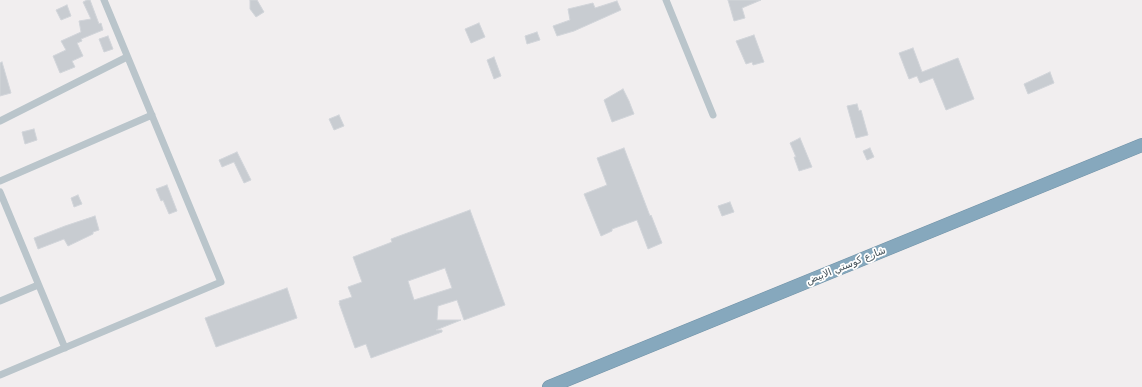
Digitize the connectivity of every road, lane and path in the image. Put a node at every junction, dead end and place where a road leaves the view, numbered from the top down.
1 (104, 0) edge
2 (666, 0) edge
3 (127, 57) junction
4 (713, 115) dead end
5 (152, 116) junction
6 (0, 121) edge
7 (1142, 146) edge
8 (0, 181) edge
9 (0, 192) edge
10 (3, 208) edge
11 (38, 285) junction
12 (0, 301) edge
13 (65, 348) junction
14 (0, 376) edge
15 (549, 387) edge

1 - 3 street
2 - 4 street
3 - 5 street
3 - 6 street
5 - 8 street
5 - 13 street
7 - 15 highway, شارع كوستي الابيض
9 - 10 street
10 - 11 street
11 - 12 street
11 - 13 street
13 - 14 street

